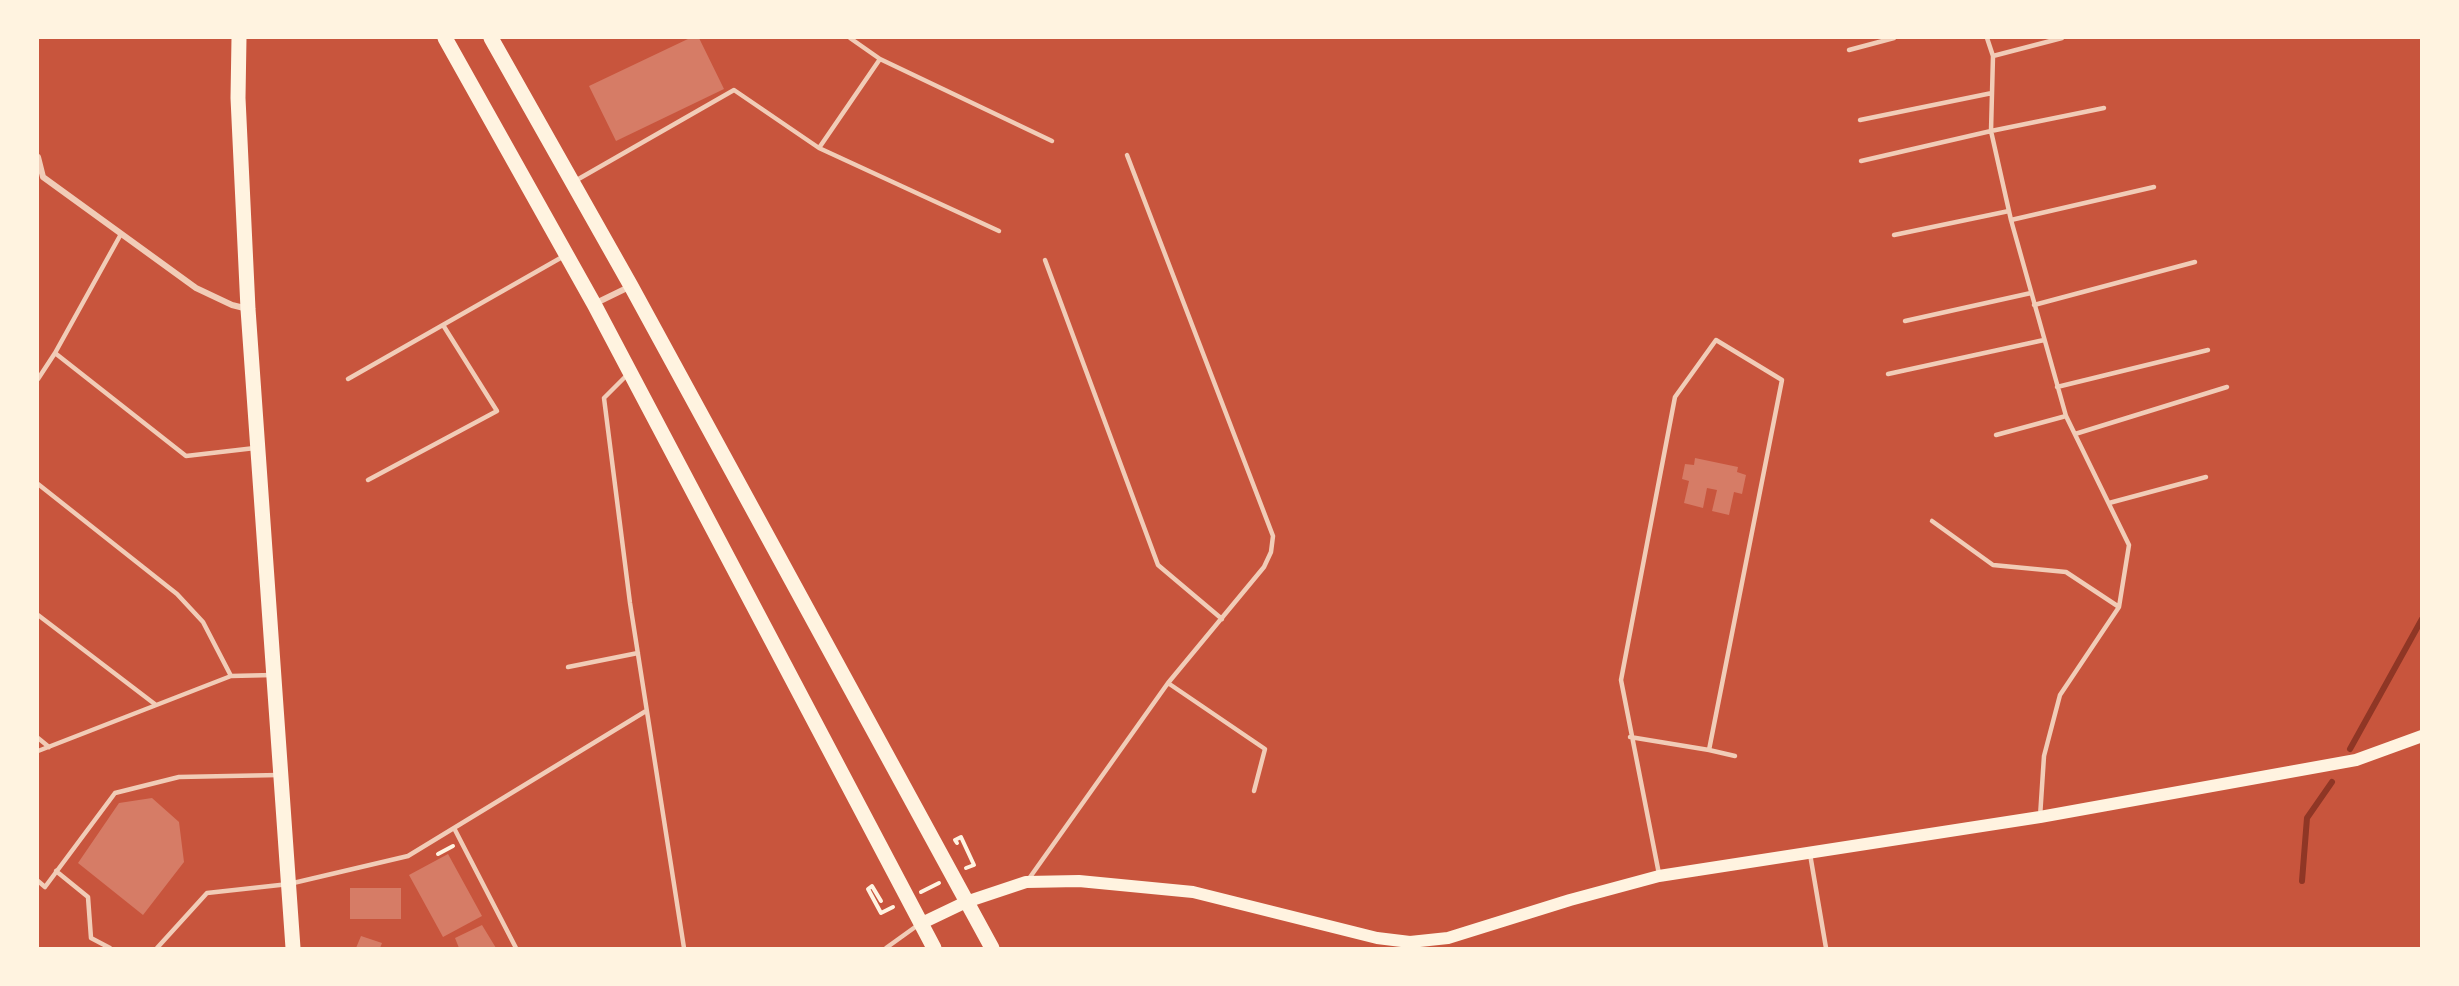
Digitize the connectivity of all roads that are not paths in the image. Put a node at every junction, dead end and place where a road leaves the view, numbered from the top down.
1 (239, 38) edge
2 (445, 38) edge
3 (491, 38) edge
4 (850, 38) edge
5 (1894, 38) edge
6 (1988, 38) edge
7 (2062, 38) edge
8 (1849, 50) dead end
9 (1993, 56) junction
10 (880, 59) junction
11 (1992, 93) junction
12 (2104, 108) dead end
13 (1860, 120) dead end
14 (1991, 131) junction
15 (1052, 141) dead end
16 (819, 148) junction
17 (1127, 155) dead end
18 (38, 158) edge
19 (1861, 160) dead end
20 (40, 177) edge
21 (573, 182) junction
22 (2154, 187) dead end
23 (2009, 211) junction
24 (2012, 220) junction
25 (999, 231) dead end
26 (121, 234) junction
27 (1894, 236) dead end
28 (567, 254) junction
29 (1045, 260) dead end
30 (2195, 262) dead end
31 (631, 286) junction
32 (2031, 293) junction
33 (594, 303) junction
34 (2034, 305) junction
35 (248, 309) junction
36 (1905, 321) dead end
37 (443, 325) junction
38 (2044, 340) junction
39 (2208, 350) dead end
40 (55, 353) junction
41 (630, 372) junction
42 (1888, 374) dead end
43 (38, 379) edge
44 (348, 379) dead end
45 (2057, 387) junction
46 (2228, 387) dead end
47 (2066, 416) junction
48 (2075, 434) junction
49 (1996, 435) dead end
50 (258, 448) junction
51 (2206, 477) dead end
52 (368, 480) dead end
53 (38, 484) edge
54 (2109, 503) junction
55 (1932, 521) dead end
56 (2119, 608) junction
57 (38, 615) edge
58 (1222, 619) junction
59 (638, 653) junction
60 (568, 667) dead end
61 (231, 675) junction
62 (275, 675) junction
63 (1168, 683) junction
64 (156, 705) junction
65 (646, 711) junction
66 (2421, 736) edge
67 (1630, 737) junction
68 (38, 738) edge
69 (49, 747) junction
70 (1709, 750) junction
71 (38, 751) edge
72 (1735, 756) dead end
73 (282, 775) junction
74 (1254, 791) dead end
75 (2040, 817) junction
76 (454, 828) junction
77 (1810, 854) junction
78 (56, 871) junction
79 (1659, 876) junction
80 (38, 881) edge
81 (1026, 882) junction
82 (289, 884) junction
83 (966, 902) junction
84 (920, 924) junction
85 (110, 948) edge
86 (157, 948) edge
87 (293, 948) edge
88 (516, 948) edge
89 (684, 948) edge
90 (886, 948) edge
91 (934, 948) edge
92 (992, 948) edge
93 (1826, 948) edge

1 - 35 main road
2 - 28 main road
3 - 21 main road
4 - 10 lane
5 - 8 lane
6 - 9 lane
7 - 9 lane
9 - 11 lane
10 - 15 lane
10 - 16 lane
11 - 13 lane
11 - 14 lane
12 - 14 lane
14 - 19 lane
14 - 23 lane
16 - 21 lane
16 - 25 lane
17 - 58 lane
18 - 20 street
20 - 26 street
21 - 31 main road
22 - 24 lane
23 - 24 lane
23 - 27 lane
24 - 32 lane
26 - 35 street
26 - 40 lane
28 - 33 main road
28 - 37 lane
29 - 58 lane
30 - 34 lane
31 - 33 street
31 - 83 main road
32 - 34 lane
32 - 36 lane
33 - 41 main road
34 - 38 lane
35 - 50 main road
37 - 44 lane
37 - 52 lane
38 - 42 lane
38 - 45 lane
39 - 45 lane
40 - 43 lane
40 - 50 lane
41 - 59 lane
41 - 84 main road
45 - 47 lane
46 - 48 lane
47 - 48 lane
47 - 49 lane
48 - 54 lane
50 - 62 main road
51 - 54 lane
53 - 61 lane
54 - 56 lane
55 - 56 lane
56 - 75 lane
57 - 64 lane
58 - 63 lane
59 - 60 lane
59 - 65 lane
61 - 62 lane
61 - 64 lane
62 - 73 main road
63 - 74 lane
63 - 81 lane
64 - 69 lane
65 - 76 lane
65 - 89 lane
66 - 75 main road
67 - 70 lane
67 - 70 lane
67 - 79 lane
68 - 69 lane
69 - 71 lane
70 - 72 lane
73 - 78 lane
73 - 82 main road
75 - 77 main road
76 - 82 lane
76 - 88 lane
77 - 79 main road
77 - 93 lane
78 - 80 lane
78 - 85 lane
79 - 81 main road
81 - 83 main road
82 - 86 lane
82 - 87 main road
83 - 84 main road
83 - 92 main road
84 - 90 lane
84 - 91 main road

